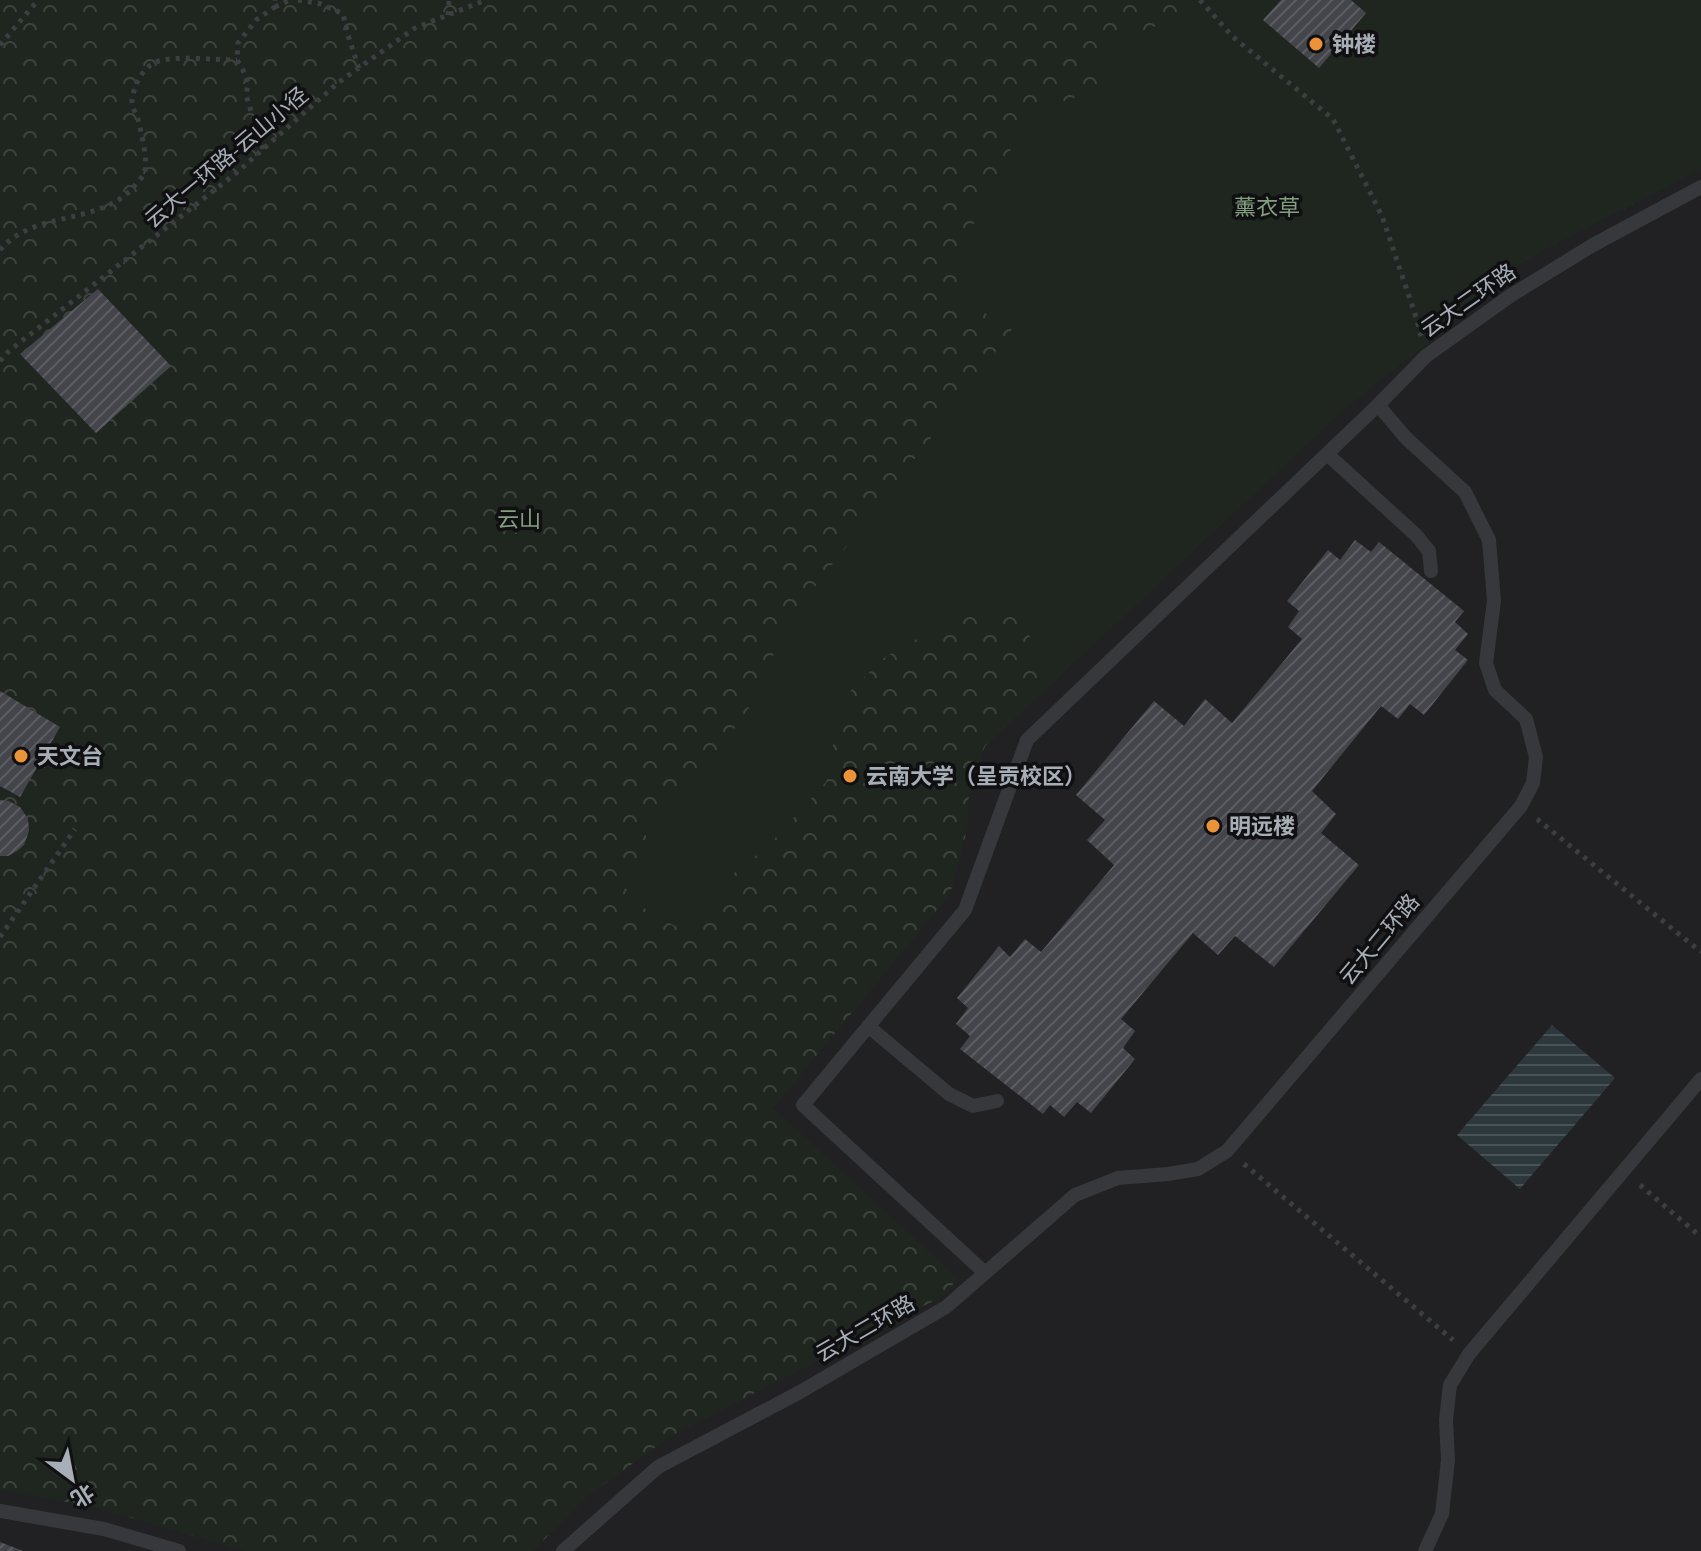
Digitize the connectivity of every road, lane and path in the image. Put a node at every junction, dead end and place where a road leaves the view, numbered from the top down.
1 (38, 0) edge
2 (290, 0) edge
3 (298, 0) edge
4 (449, 0) edge
5 (486, 0) edge
6 (1200, 0) edge
7 (275, 4) edge
8 (448, 15) junction
9 (0, 45) edge
10 (237, 60) junction
11 (359, 69) junction
12 (263, 149) junction
13 (1701, 187) edge
14 (0, 250) edge
15 (1426, 356) junction
16 (0, 361) edge
17 (1378, 405) junction
18 (1327, 454) junction
19 (1431, 571) dead end
20 (1521, 806) junction
21 (75, 829) dead end
22 (0, 937) edge
23 (1701, 952) edge
24 (868, 1026) junction
25 (1701, 1079) edge
26 (997, 1101) dead end
27 (1227, 1151) junction
28 (1625, 1171) junction
29 (1701, 1237) edge
30 (985, 1273) junction
31 (1469, 1354) junction
32 (0, 1511) edge
33 (179, 1551) edge
34 (563, 1551) edge
35 (1425, 1551) edge

1 - 9 path
2 - 7 path
3 - 11 path
4 - 8 path
5 - 8 path, 云大一环路-云山小径
6 - 15 path
7 - 10 path
8 - 11 path, 云大一环路-云山小径
10 - 12 path
10 - 14 path
11 - 12 path, 云大一环路-云山小径
12 - 16 path, 云大一环路-云山小径
13 - 15 lane, 云大二环路
15 - 17 lane, 云大二环路
17 - 18 lane
17 - 20 lane, 云大二环路
18 - 19 lane
18 - 24 lane
20 - 23 path
20 - 27 lane, 云大二环路
21 - 22 path
24 - 26 lane
24 - 30 lane
25 - 28 lane
27 - 30 lane, 云大二环路
27 - 31 path
28 - 29 path
28 - 31 lane
30 - 34 lane, 云大二环路
31 - 35 lane
32 - 33 lane

